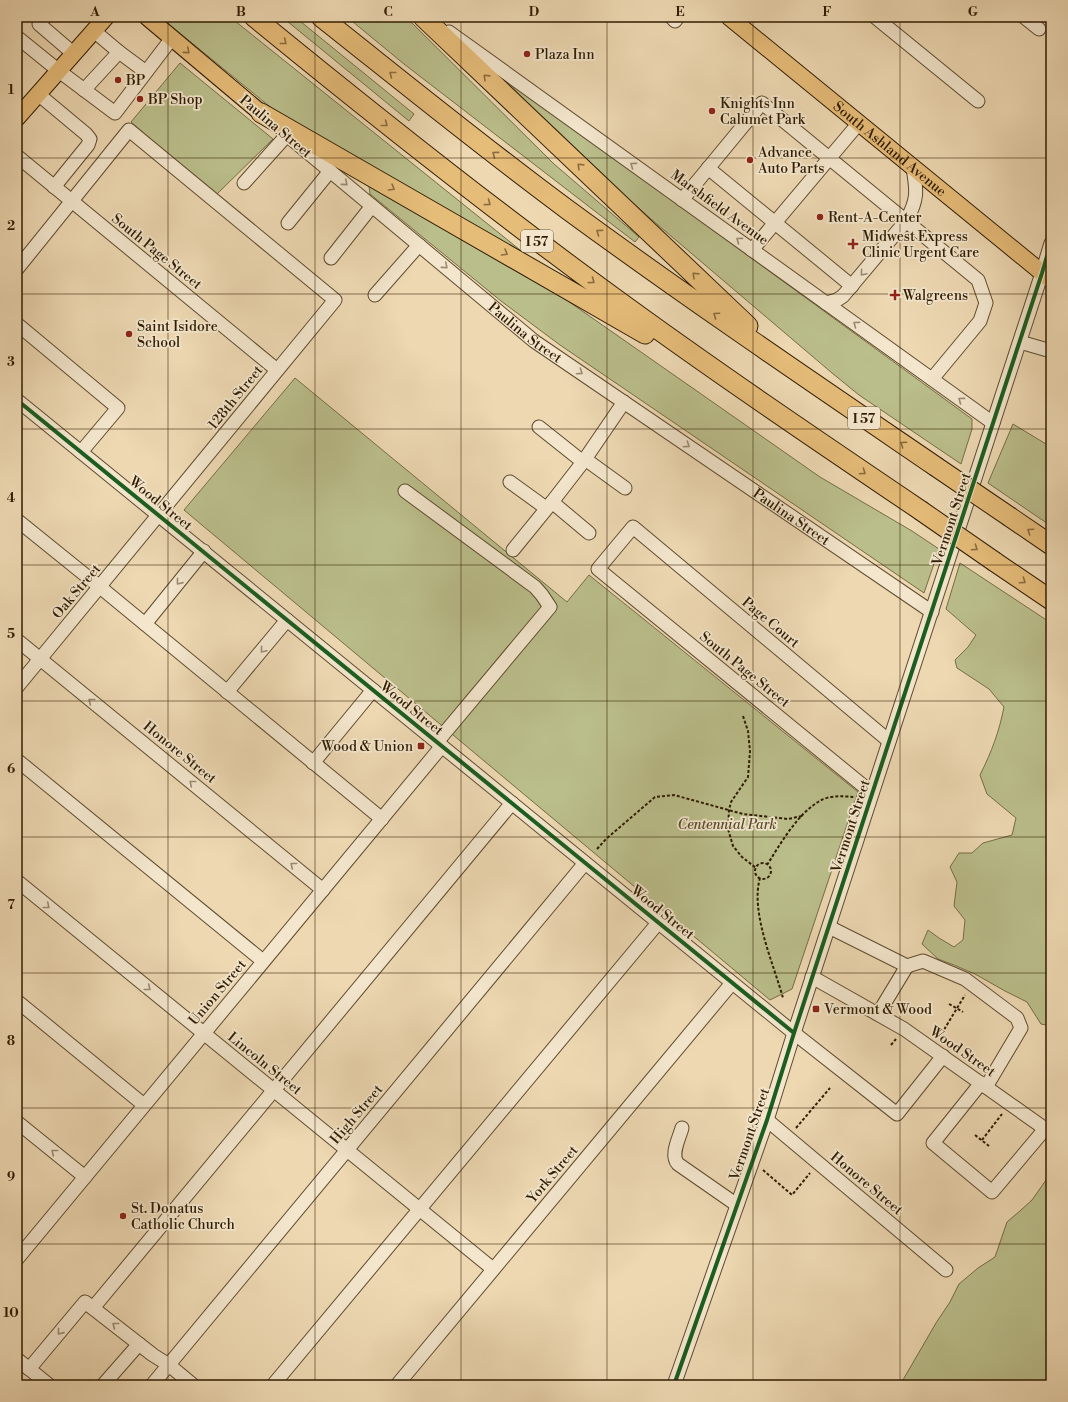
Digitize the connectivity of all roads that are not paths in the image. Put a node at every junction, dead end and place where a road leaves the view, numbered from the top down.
1 (45, 17) edge
2 (106, 17) edge
3 (147, 17) edge
4 (254, 17) edge
5 (321, 17) edge
6 (423, 17) edge
7 (429, 17) edge
8 (671, 17) edge
9 (678, 17) edge
10 (728, 17) edge
11 (875, 17) edge
12 (1024, 17) edge
13 (1039, 29) dead end
14 (94, 31) junction
15 (17, 37) edge
16 (172, 38) junction
17 (119, 52) junction
18 (74, 54) junction
19 (58, 71) junction
20 (146, 72) junction
21 (84, 90) junction
22 (38, 94) junction
23 (978, 101) dead end
24 (261, 113) junction
25 (17, 118) edge
26 (859, 123) junction
27 (287, 135) junction
28 (17, 156) edge
29 (829, 158) junction
30 (708, 168) junction
31 (913, 168) junction
32 (330, 171) junction
33 (244, 183) dead end
34 (54, 187) junction
35 (682, 200) junction
36 (72, 202) junction
37 (372, 206) junction
38 (906, 221) junction
39 (775, 223) junction
40 (288, 224) dead end
41 (1051, 243) edge
42 (419, 245) junction
43 (752, 250) junction
44 (331, 258) dead end
45 (17, 269) edge
46 (1047, 277) edge
47 (852, 286) junction
48 (375, 294) dead end
49 (826, 303) junction
50 (17, 324) edge
51 (1020, 342) junction
52 (1051, 351) edge
53 (277, 370) junction
54 (794, 370) junction
55 (932, 379) junction
56 (17, 400) edge
57 (624, 402) junction
58 (993, 423) junction
59 (539, 427) dead end
60 (831, 450) junction
61 (81, 452) junction
62 (584, 460) junction
63 (510, 482) dead end
64 (625, 488) dead end
65 (405, 491) dead end
66 (549, 506) junction
67 (159, 515) junction
68 (17, 520) edge
69 (633, 527) joint
70 (589, 533) dead end
71 (1051, 545) edge
72 (513, 550) dead end
73 (204, 551) junction
74 (100, 587) junction
75 (1051, 600) edge
76 (932, 612) junction
77 (288, 620) junction
78 (145, 624) junction
79 (17, 640) edge
80 (40, 659) junction
81 (17, 687) edge
82 (373, 690) junction
83 (228, 692) junction
84 (889, 741) junction
85 (439, 744) junction
86 (17, 760) edge
87 (313, 763) junction
88 (872, 793) junction
89 (512, 803) junction
90 (382, 819) junction
91 (585, 863) junction
92 (17, 881) edge
93 (323, 890) junction
94 (658, 922) junction
95 (829, 927) junction
96 (263, 961) junction
97 (907, 966) junction
98 (812, 977) junction
99 (732, 983) junction
100 (17, 1001) edge
101 (878, 1014) junction
102 (204, 1033) junction
103 (794, 1033) junction
104 (943, 1056) junction
105 (983, 1085) junction
106 (273, 1090) junction
107 (144, 1105) junction
108 (767, 1120) junction
109 (17, 1122) edge
110 (682, 1128) dead end
111 (1048, 1131) edge
112 (347, 1150) junction
113 (84, 1177) junction
114 (737, 1205) junction
115 (420, 1210) junction
116 (20, 1250) edge
117 (493, 1269) junction
118 (946, 1270) dead end
119 (93, 1308) junction
120 (139, 1344) junction
121 (17, 1359) edge
122 (169, 1365) junction
123 (29, 1369) junction
124 (48, 1385) edge
125 (104, 1385) edge
126 (152, 1385) edge
127 (193, 1385) edge
128 (273, 1385) edge
129 (397, 1385) edge
130 (674, 1385) edge

1 - 18 street
2 - 14 main road
3 - 16 main road, Paulina Street
4 -> 60 highway, I 57
54 -> 5 highway, I 57
54 -> 6 highway
35 -> 7 street, Marshfield Avenue
8 - 9 street
10 - 26 main road, South Ashland Avenue
11 - 23 street
12 - 13 street
14 - 17 street
14 - 18 main road
15 - 19 street
16 - 20 street
16 -> 24 main road, Paulina Street
17 - 20 street
17 - 21 street
18 - 19 main road
19 - 21 street
19 - 22 main road
20 - 21 street
22 - 25 main road
22 - 34 street
24 - 27 street, Paulina Street
24 -> 60 highway
26 - 29 street
26 - 31 main road, South Ashland Avenue
27 - 32 street, Paulina Street
27 - 33 street
28 - 34 street, South Page Street
29 - 30 street
29 - 38 street
29 - 39 street
30 - 35 street
30 - 39 street
31 - 38 street
31 - 46 main road, South Ashland Avenue
32 -> 37 street, Paulina Street
32 - 40 street
34 - 36 street, South Page Street
43 -> 35 street, Marshfield Avenue
36 - 45 street
36 - 53 street, South Page Street
36 - 53 street, 128th Street
37 - 42 street, Paulina Street
37 - 44 street
38 -> 47 street
38 - 55 street
39 - 43 street
39 - 47 street
41 - 46 street, Vermont Street
42 - 48 street
42 -> 57 street, Paulina Street
43 - 49 street, Marshfield Avenue
46 - 51 street, Vermont Street
47 - 49 street
55 -> 49 street, Marshfield Avenue
50 - 61 street
51 - 52 street
51 - 58 street, Vermont Street
53 - 67 street, 128th Street
71 -> 54 highway, I 57, bridge
58 -> 55 street, Marshfield Avenue
56 - 61 street, Wood Street
57 - 62 street
57 -> 76 street, Paulina Street
58 - 76 street, Vermont Street
59 - 62 street
60 -> 75 highway, I 57, bridge
61 - 67 street, Wood Street
62 - 64 street
62 - 66 street
63 - 66 street
65 - 85 street, Union Street
66 - 70 street
66 - 72 street
67 - 73 street, Wood Street
67 - 74 street, Oak Street
68 - 74 street
69 - 84 street, Page Court
69 - 88 street, South Page Street
73 - 77 street, Wood Street
73 -> 78 street
74 - 78 street
74 - 80 street, Oak Street
76 - 84 street, Vermont Street
77 - 82 street, Wood Street
77 -> 83 street
78 - 83 street
79 - 80 street, Honore Street
80 - 81 street, Oak Street
93 -> 80 street, Honore Street
82 - 85 street, Wood Street
82 - 87 street
83 - 87 street
84 - 88 street, Vermont Street
85 - 89 street, Wood Street
85 - 90 street, Union Street
86 - 96 street
87 - 90 street
88 - 95 street, Vermont Street
89 - 91 street, Wood Street
89 - 106 street
90 - 93 street, Union Street
91 - 94 street, Wood Street
91 - 112 street, High Street
92 -> 102 street, Lincoln Street
93 - 96 street, Union Street
94 - 99 street, Wood Street
94 - 115 street
95 - 97 street
95 - 98 street, Vermont Street
96 - 102 street, Union Street
97 - 101 street
97 - 105 street
98 - 101 street, Wood Street
98 - 103 street, Vermont Street
99 - 103 street, Wood Street
99 - 117 street, York Street
100 - 107 street
101 - 104 street, Wood Street
102 - 106 street, Lincoln Street
102 - 107 street, Union Street
103 - 104 street, Wood Street
103 - 108 street, Vermont Street
104 - 105 street, Wood Street
105 - 111 street, Wood Street
105 - 111 street
106 - 112 street, Lincoln Street
106 - 119 street
107 - 113 street, Union Street
108 - 114 street, Vermont Street
108 - 118 street, Honore Street
113 -> 109 street
110 - 114 street
112 - 115 street, Lincoln Street
112 - 122 street, High Street
113 - 116 street, Union Street
114 - 130 street, Vermont Street
115 - 117 street, Lincoln Street
115 - 128 street
117 - 129 street, York Street
120 -> 119 street
119 -> 123 street
120 - 122 street
120 - 125 street
121 - 123 street
122 - 126 street, High Street
122 - 127 street
123 - 124 street

